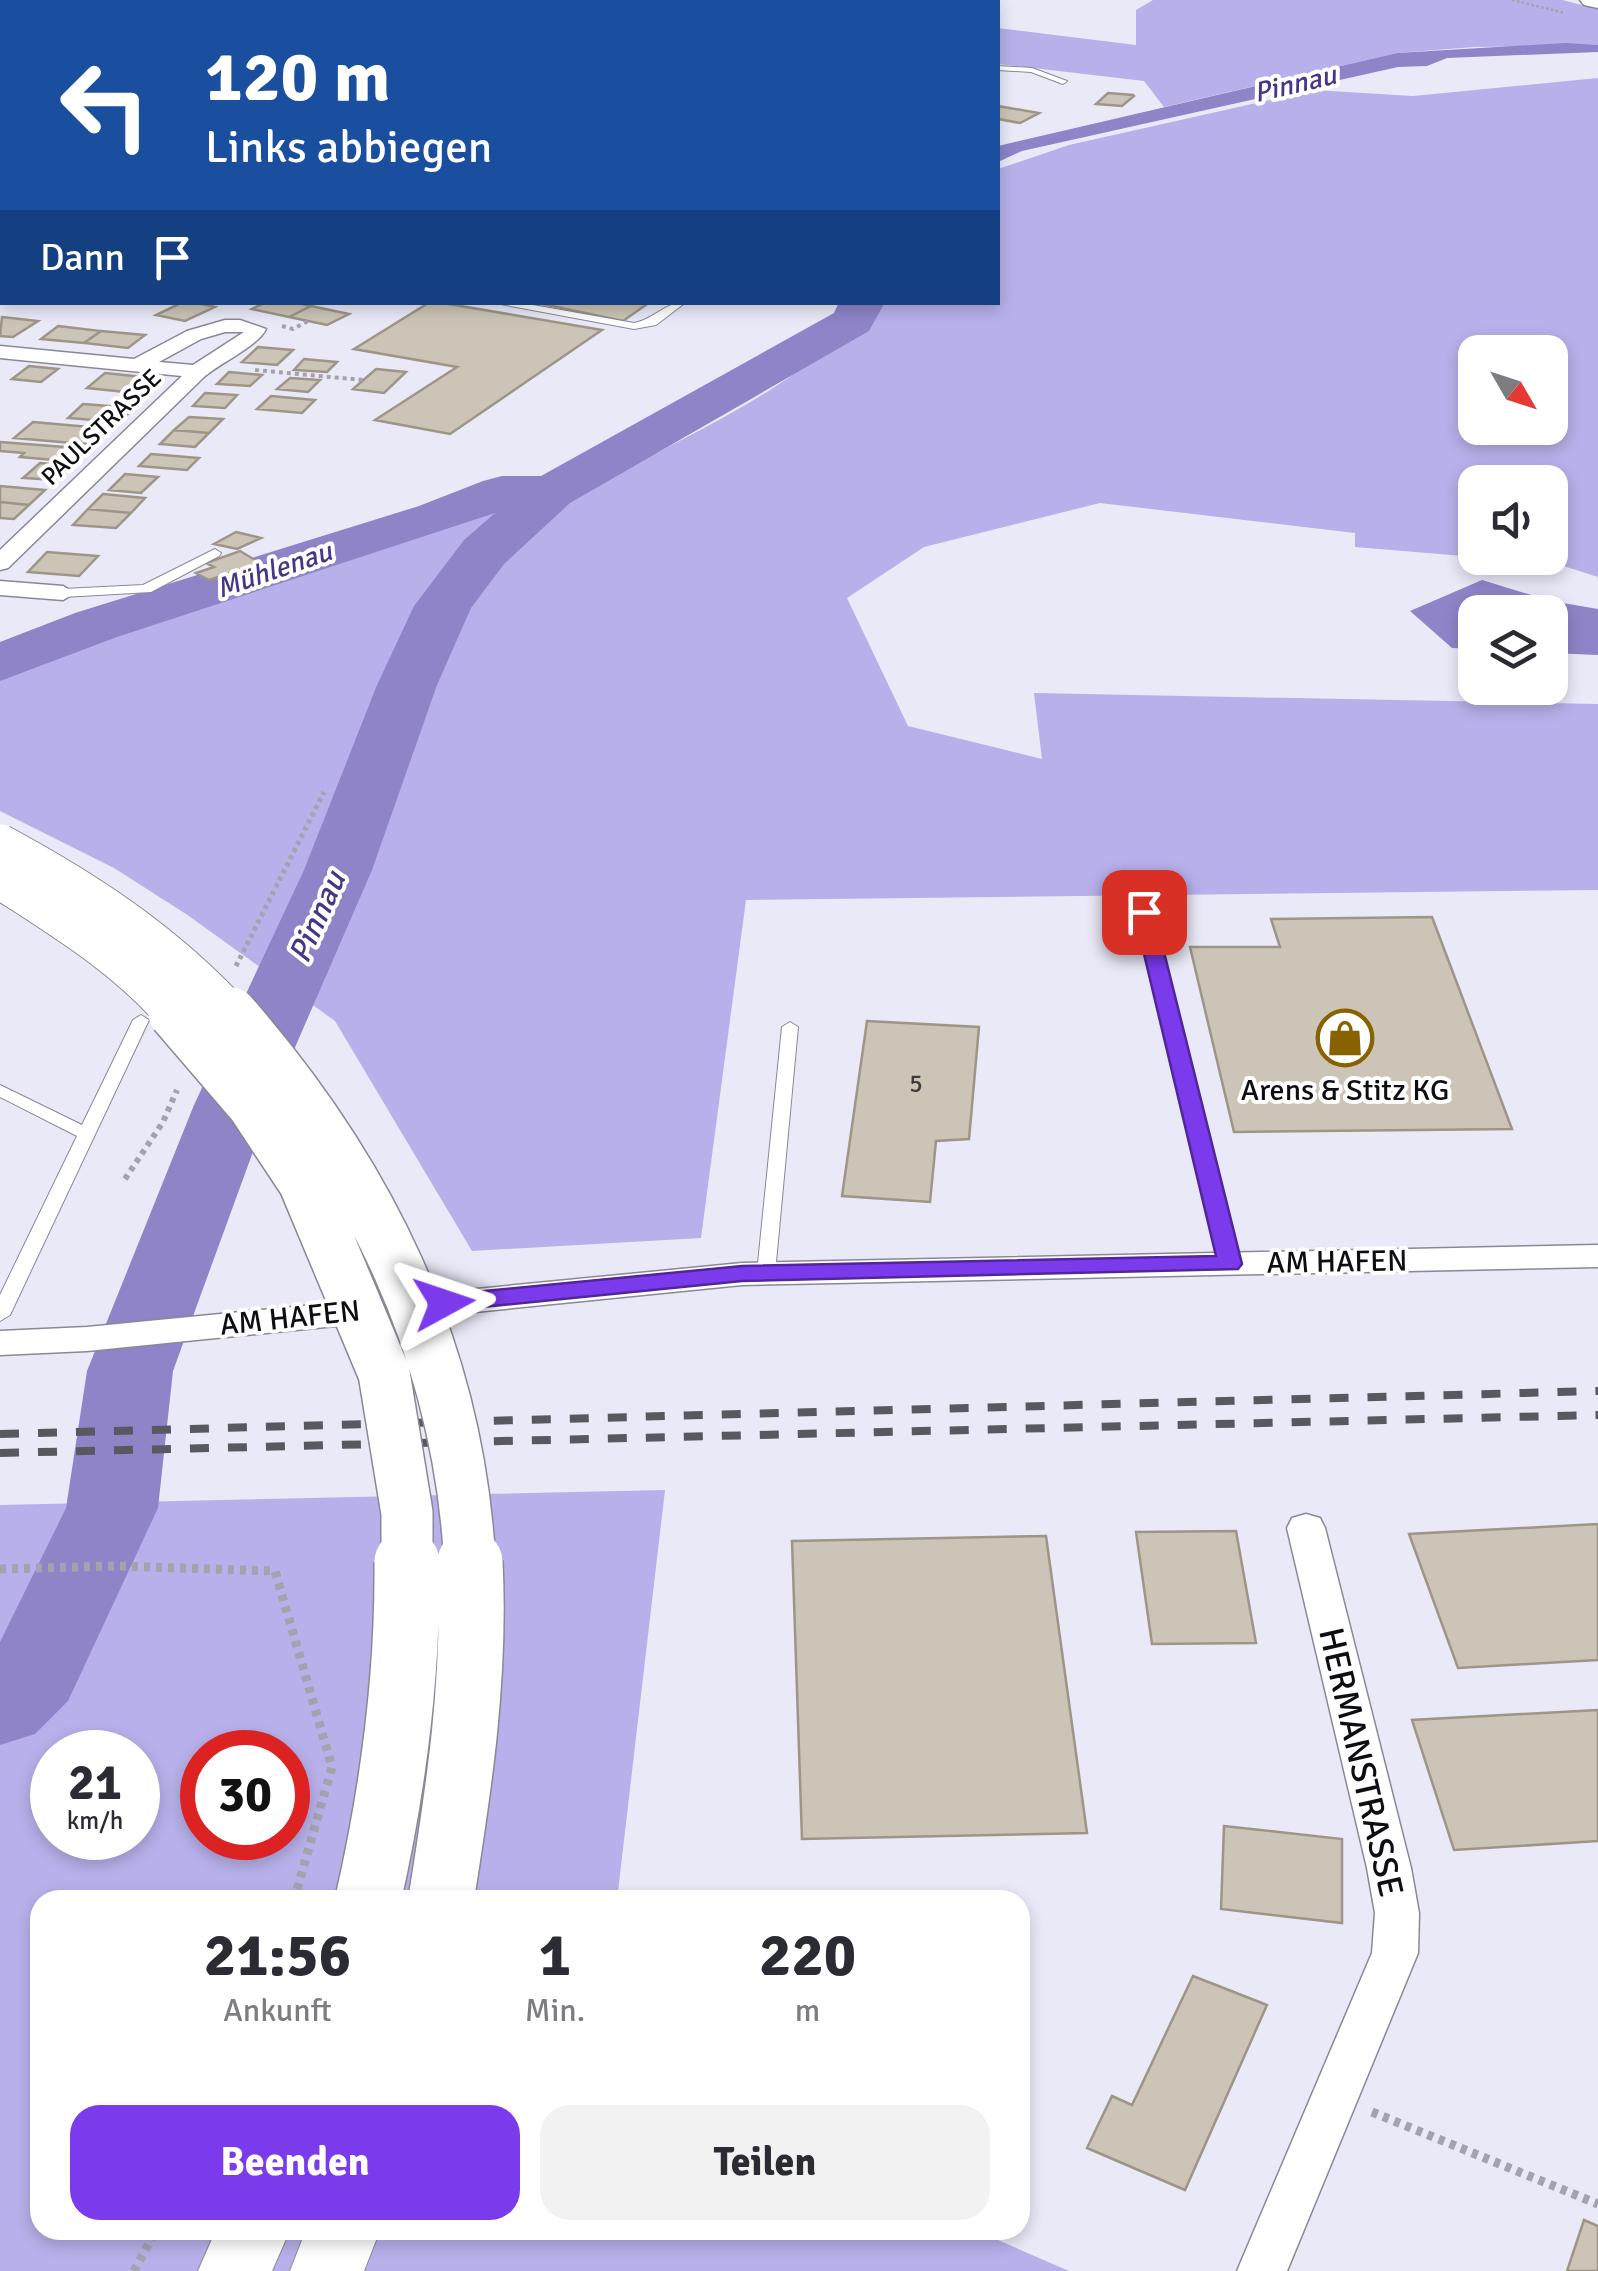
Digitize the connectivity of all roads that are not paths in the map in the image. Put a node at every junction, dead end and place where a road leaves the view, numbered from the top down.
1 (1000, 68) edge
2 (1062, 81) dead end
3 (514, 305) edge
4 (676, 305) edge
5 (0, 352) edge
6 (138, 366) junction
7 (202, 368) junction
8 (216, 553) dead end
9 (0, 563) edge
10 (0, 588) edge
11 (63, 593) joint
12 (0, 844) edge
13 (0, 880) edge
14 (1144, 912) dead end
15 (141, 1020) dead end
16 (790, 1026) dead end
17 (0, 1090) edge
18 (87, 1134) junction
19 (1598, 1256) edge
20 (1230, 1264) junction
21 (766, 1273) junction
22 (0, 1315) edge
23 (0, 1344) edge
24 (1306, 1528) dead end
25 (370, 1890) edge
26 (443, 1890) edge
27 (248, 2240) edge
28 (339, 2240) edge
29 (235, 2271) edge
30 (326, 2271) edge
31 (1262, 2271) edge

1 - 2 lane
3 - 4 lane
5 - 6 street, PAULSTRASSE
6 - 7 street, PAULSTRASSE
6 - 7 street, PAULSTRASSE
7 - 9 street, PAULSTRASSE
8 - 11 lane
10 - 11 street
12 - 26 main road, bridge
13 - 25 main road, bridge
14 - 20 lane
15 - 18 lane
16 - 21 lane
17 - 18 lane
18 - 22 lane
19 - 20 street, AM HAFEN
20 - 21 street, AM HAFEN
21 - 23 street, AM HAFEN
24 - 31 street, HERMANSTRASSE
27 - 29 main road
28 - 30 main road

